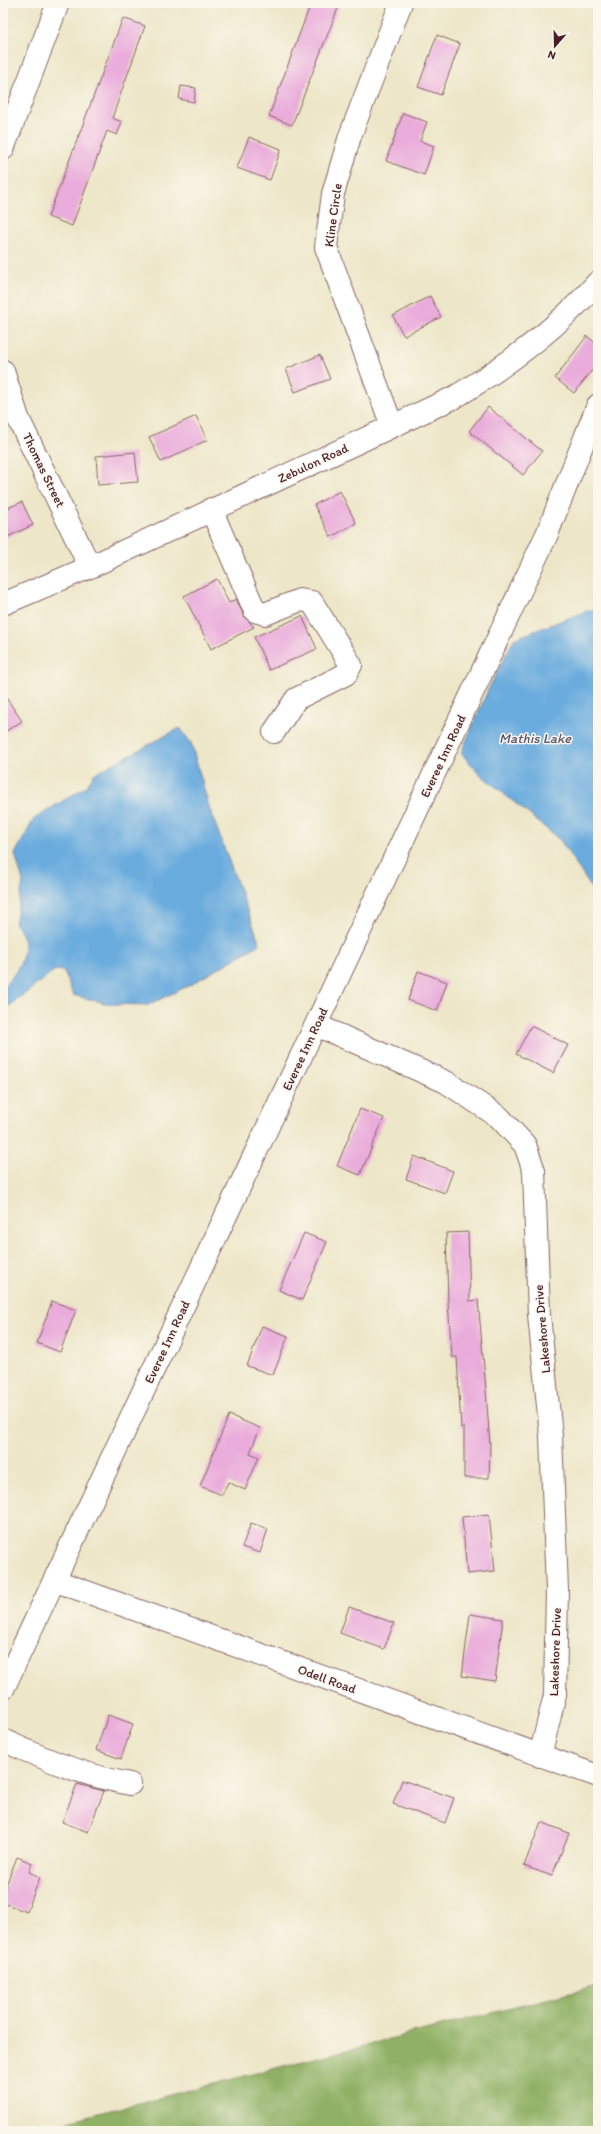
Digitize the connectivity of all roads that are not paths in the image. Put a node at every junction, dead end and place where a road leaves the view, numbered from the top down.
1 (58, 3) edge
2 (401, 3) edge
3 (3, 149) edge
4 (596, 286) edge
5 (3, 371) edge
6 (598, 405) edge
7 (392, 426) junction
8 (212, 509) junction
9 (90, 567) junction
10 (3, 604) edge
11 (274, 732) dead end
12 (316, 1025) junction
13 (56, 1581) junction
14 (4, 1684) edge
15 (3, 1740) edge
16 (540, 1756) junction
17 (598, 1776) edge
18 (130, 1784) dead end

1 - 3 street
2 - 7 street, Kline Circle
4 - 7 street, Zebulon Road
5 - 9 street, Thomas Street
6 - 12 street, Everee Inn Road
7 - 8 street, Zebulon Road
8 - 9 street, Zebulon Road
8 - 11 street
9 - 10 street, Zebulon Road
12 - 13 street, Everee Inn Road
12 - 16 street, Lakeshore Drive
13 - 14 street, Everee Inn Road
13 - 16 street, Odell Road
15 - 18 street
16 - 17 street, Odell Road

